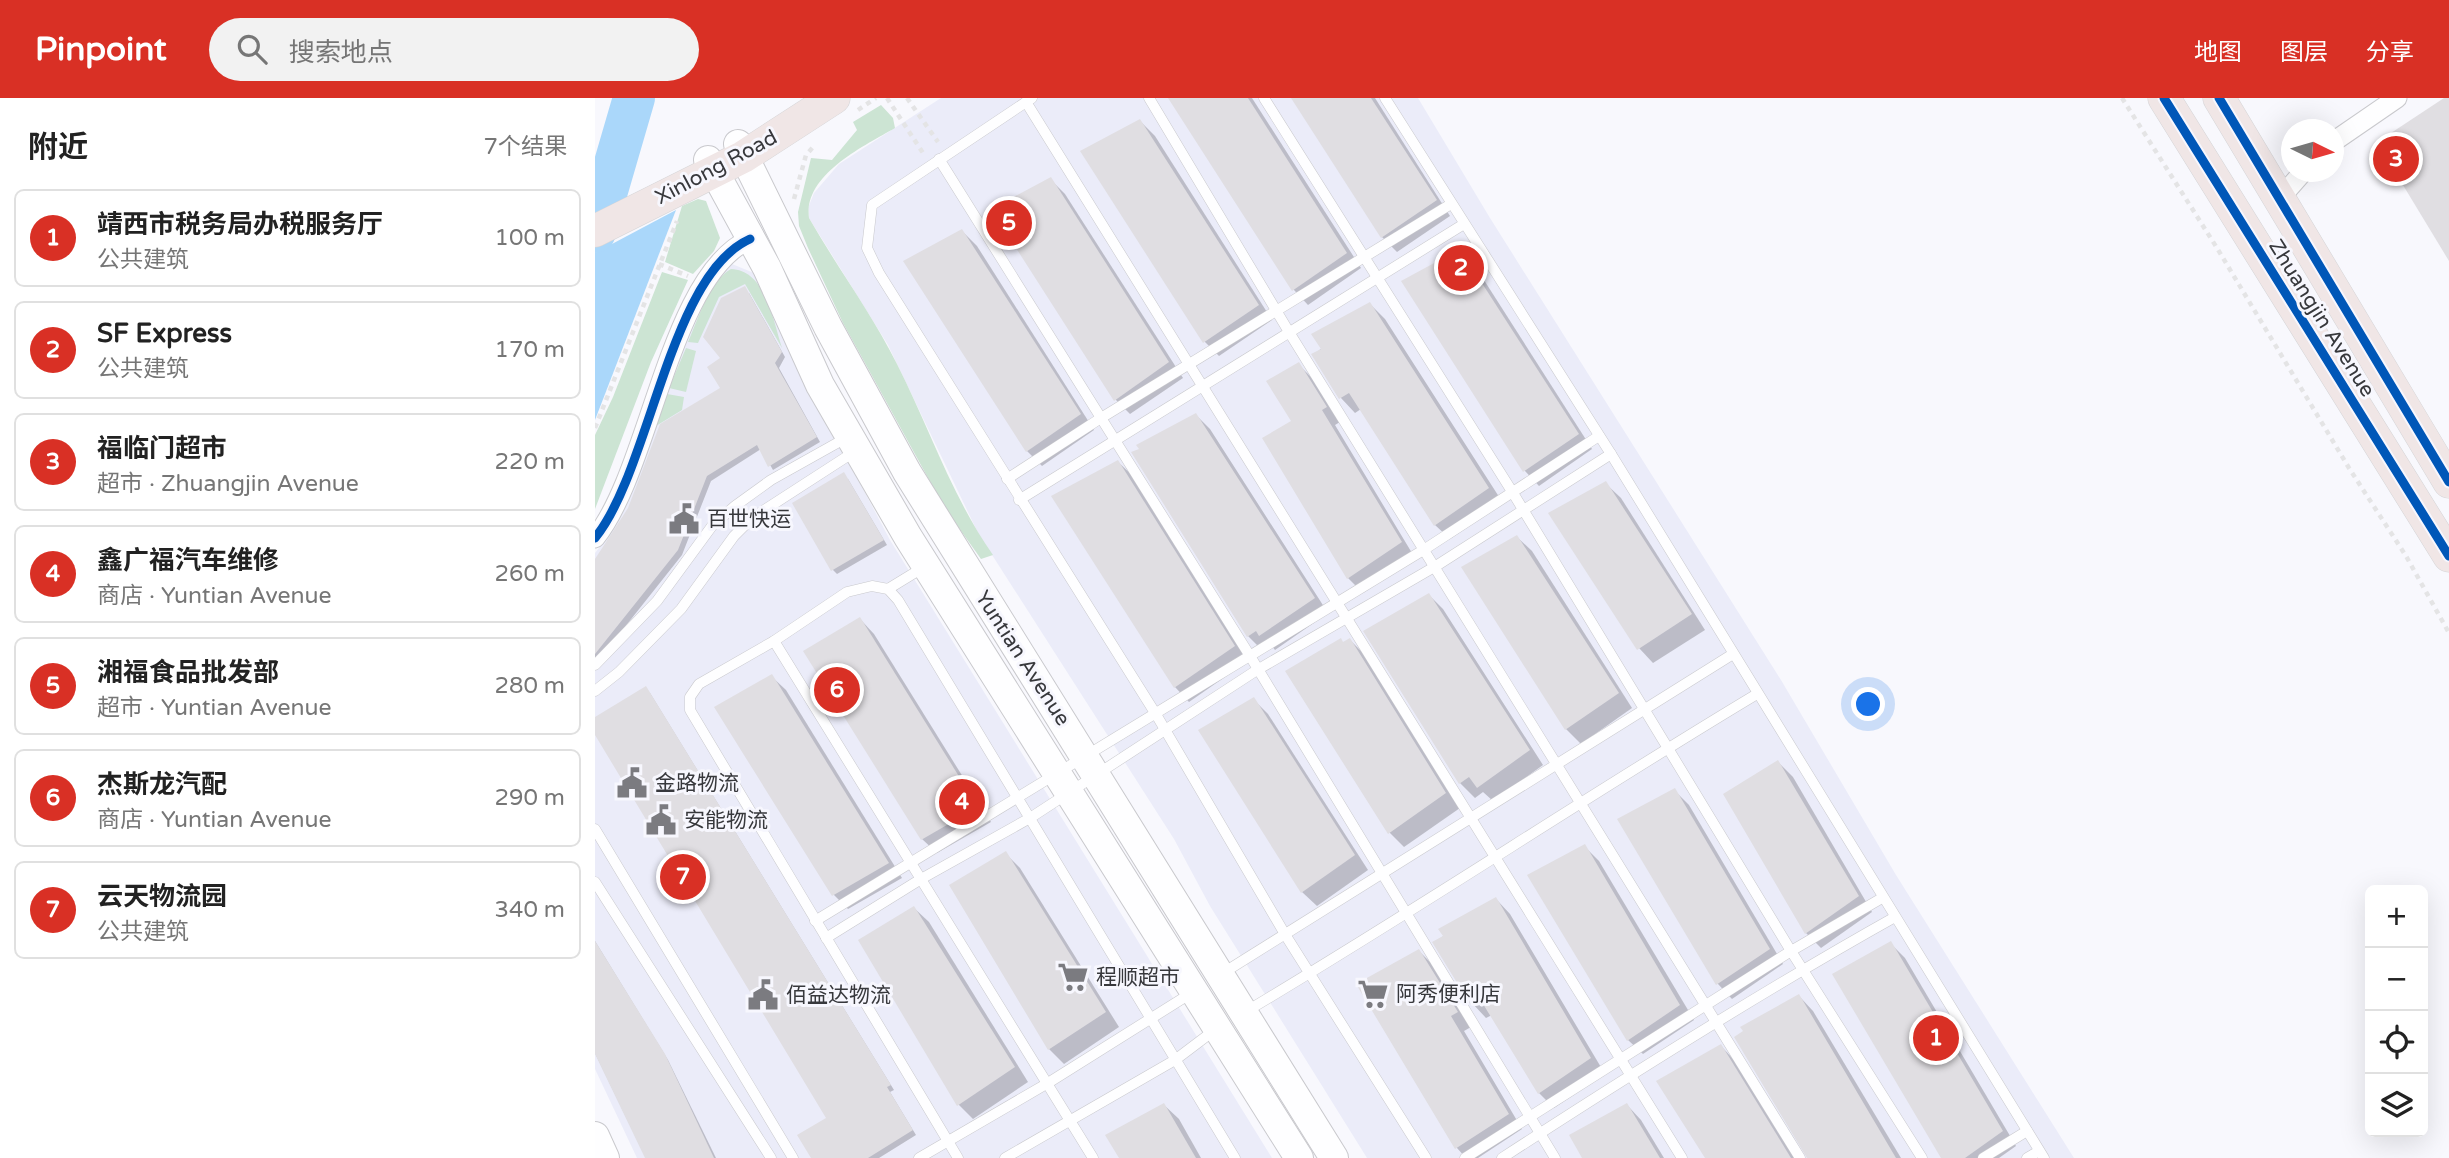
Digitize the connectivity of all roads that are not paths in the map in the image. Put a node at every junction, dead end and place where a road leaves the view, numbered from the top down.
1 (813, 98) edge
2 (1149, 98) edge
3 (1264, 98) edge
4 (1385, 98) edge
5 (2164, 98) edge
6 (2219, 98) edge
7 (2397, 98) edge
8 (1029, 100) edge
9 (841, 108) edge
10 (2344, 134) edge
11 (741, 151) junction
12 (939, 159) junction
13 (711, 166) junction
14 (2294, 182) edge
15 (673, 194) junction
16 (2281, 197) junction
17 (1451, 204) junction
18 (595, 217) edge
19 (1464, 224) junction
20 (595, 230) edge
21 (750, 239) junction
22 (1364, 257) junction
23 (1377, 277) junction
24 (1278, 311) junction
25 (1289, 332) junction
26 (1191, 365) junction
27 (1203, 386) junction
28 (1101, 418) junction
29 (1599, 436) junction
30 (1114, 440) junction
31 (852, 442) junction
32 (1611, 454) junction
33 (1007, 480) junction
34 (2449, 482) edge
35 (1513, 493) junction
36 (1019, 500) junction
37 (1523, 510) junction
38 (595, 538) edge
39 (1425, 550) junction
40 (2449, 556) edge
41 (927, 566) junction
42 (1436, 566) junction
43 (888, 589) junction
44 (1338, 603) junction
45 (1347, 616) junction
46 (774, 641) junction
47 (1733, 654) junction
48 (1250, 656) junction
49 (595, 665) edge
50 (1257, 670) junction
51 (595, 691) edge
52 (1757, 694) junction
53 (1646, 708) junction
54 (1157, 716) junction
55 (1165, 732) junction
56 (1669, 747) junction
57 (1092, 765) junction
58 (1557, 766) junction
59 (1064, 782) junction
60 (1018, 799) junction
61 (1580, 803) junction
62 (1030, 818) junction
63 (1472, 818) junction
64 (595, 829) edge
65 (1495, 856) junction
66 (911, 862) junction
67 (1384, 874) junction
68 (921, 879) junction
69 (595, 882) edge
70 (1882, 898) junction
71 (1404, 912) junction
72 (1895, 917) junction
73 (815, 921) junction
74 (1286, 936) junction
75 (826, 939) junction
76 (1791, 951) junction
77 (1803, 968) junction
78 (1311, 975) junction
79 (1208, 982) junction
80 (1705, 1007) junction
81 (1152, 1019) junction
82 (1232, 1019) junction
83 (1715, 1024) junction
84 (1175, 1060) junction
85 (1619, 1060) junction
86 (1630, 1075) junction
87 (1048, 1083) junction
88 (1529, 1119) junction
89 (1070, 1120) junction
90 (2027, 1131) junction
91 (1539, 1134) junction
92 (595, 1136) edge
93 (947, 1142) junction
94 (2042, 1154) edge
95 (605, 1158) edge
96 (771, 1158) edge
97 (793, 1158) edge
98 (919, 1158) edge
99 (957, 1158) edge
100 (1005, 1158) edge
101 (1093, 1158) edge
102 (1235, 1158) edge
103 (1299, 1158) edge
104 (1334, 1158) edge
105 (1426, 1158) edge
106 (1465, 1158) edge
107 (1502, 1158) edge
108 (1555, 1158) edge
109 (1682, 1158) edge
110 (1800, 1158) edge
111 (1922, 1158) edge
112 (1983, 1158) edge
113 (2027, 1158) edge

1 - 11 main road, Xinlong Road
2 - 24 lane
3 - 22 lane
4 - 17 lane
5 - 40 main road, Zhuangjin Avenue
6 - 16 main road, Zhuangjin Avenue
7 - 10 street
8 - 12 lane
8 - 26 lane
9 - 11 main road, Xinlong Road
11 - 13 main road, Xinlong Road
11 - 57 main road, Yuntian Avenue
12 - 28 lane
12 - 33 lane
13 - 15 main road, Xinlong Road
13 - 21 main road, Yuntian Avenue
14 - 16 street
15 - 18 main road, Xinlong Road
15 - 20 main road, Xinlong Road
16 - 34 main road, Zhuangjin Avenue
17 - 19 lane
17 - 22 lane
19 - 23 lane
19 - 29 lane
21 - 31 main road, Yuntian Avenue
21 - 38 street
22 - 23 lane
22 - 24 lane
23 - 25 lane
23 - 35 lane
24 - 25 lane
24 - 26 lane
25 - 27 lane
25 - 39 lane
26 - 27 lane
26 - 28 lane
27 - 30 lane
27 - 44 lane
28 - 30 lane
28 - 33 lane
29 - 32 lane
29 - 35 lane
30 - 36 lane
30 - 48 lane
31 - 41 main road, Yuntian Avenue
31 - 49 lane
31 - 51 lane
32 - 37 lane
32 - 47 lane
33 - 36 lane
35 - 37 lane
35 - 39 lane
36 - 54 lane
37 - 42 lane
37 - 53 lane
39 - 42 lane
39 - 44 lane
41 - 43 lane
41 - 59 main road, Yuntian Avenue
42 - 45 lane
42 - 58 lane
43 - 46 lane
43 - 60 lane
44 - 45 lane
44 - 48 lane
45 - 50 lane
45 - 63 lane
46 - 66 lane
46 - 73 lane
47 - 52 lane
47 - 53 lane
48 - 50 lane
48 - 54 lane
50 - 55 lane
50 - 67 lane
52 - 56 lane
52 - 70 lane
53 - 56 lane
53 - 58 lane
54 - 55 lane
54 - 57 lane
55 - 57 lane
55 - 74 lane
56 - 61 lane
56 - 76 lane
57 - 59 lane
57 - 59 lane
57 - 79 main road, Yuntian Avenue
58 - 61 lane
58 - 63 lane
59 - 60 lane
59 - 62 lane
59 - 79 main road, Yuntian Avenue
60 - 62 lane
60 - 66 lane
61 - 65 lane
61 - 80 lane
62 - 68 lane
62 - 81 lane
63 - 65 lane
63 - 67 lane
64 - 97 lane
65 - 71 lane
65 - 85 lane
66 - 68 lane
66 - 73 lane
67 - 71 lane
67 - 74 lane
68 - 75 lane
68 - 87 lane
69 - 96 lane
70 - 72 lane
70 - 76 lane
71 - 78 lane
71 - 88 lane
72 - 77 lane
72 - 90 lane
73 - 75 lane
74 - 78 lane
74 - 79 lane
75 - 93 lane
76 - 77 lane
76 - 80 lane
77 - 83 lane
77 - 111 lane
78 - 82 lane
78 - 105 lane
79 - 81 lane
79 - 82 main road, Yuntian Avenue
80 - 83 lane
80 - 85 lane
81 - 84 lane
81 - 87 lane
82 - 84 lane
82 - 103 main road, Yuntian Avenue
82 - 104 main road, Yuntian Avenue
83 - 86 lane
83 - 110 lane
84 - 89 lane
84 - 102 lane
85 - 86 lane
85 - 88 lane
86 - 91 lane
86 - 109 lane
87 - 89 lane
87 - 93 lane
88 - 91 lane
88 - 106 lane
89 - 100 lane
89 - 101 lane
90 - 94 lane
90 - 112 lane
91 - 107 lane
91 - 108 lane
92 - 95 main road
93 - 98 lane
93 - 99 lane
94 - 113 lane

